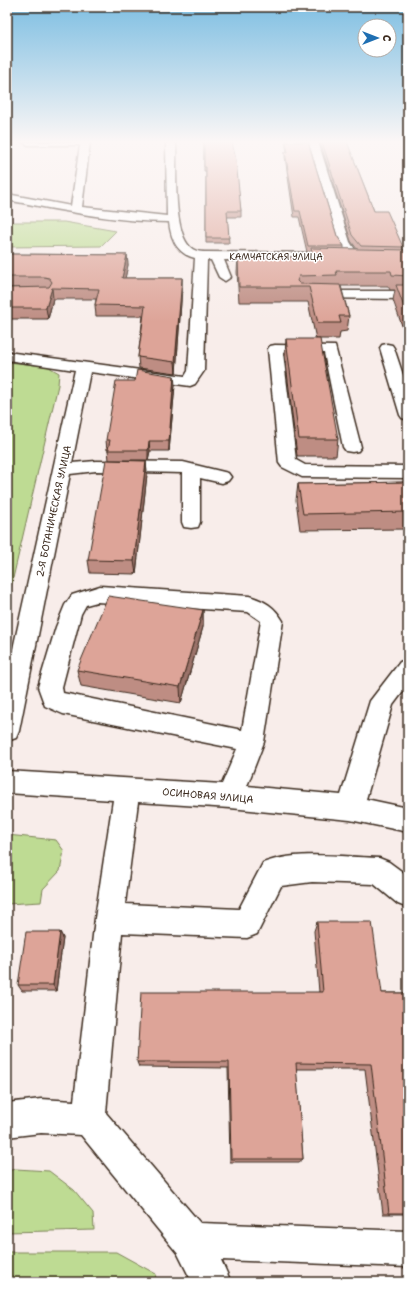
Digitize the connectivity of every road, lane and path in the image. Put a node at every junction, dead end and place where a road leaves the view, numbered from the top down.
1 (34, 202) edge
2 (77, 202) edge
3 (172, 202) edge
4 (332, 202) edge
5 (76, 210) junction
6 (172, 219) junction
7 (201, 256) junction
8 (216, 256) junction
9 (354, 257) junction
10 (369, 257) edge
11 (225, 278) dead end
12 (304, 295) edge
13 (408, 295) edge
14 (387, 348) dead end
15 (7, 356) edge
16 (83, 367) junction
17 (408, 415) edge
18 (352, 447) dead end
19 (61, 469) junction
20 (191, 470) junction
21 (408, 472) edge
22 (222, 477) dead end
23 (191, 522) dead end
24 (408, 668) edge
25 (7, 731) edge
26 (252, 742) junction
27 (7, 782) edge
28 (127, 789) junction
29 (230, 796) junction
30 (350, 808) junction
31 (408, 820) edge
32 (408, 894) edge
33 (109, 918) junction
34 (89, 1119) junction
35 (7, 1120) edge
36 (191, 1241) junction
37 (408, 1249) edge
38 (212, 1282) edge

1 - 5 street
2 - 5 street
3 - 6 street
4 - 9 street
5 - 6 street
6 - 7 street
7 - 8 street
7 - 16 street
8 - 9 street, КАМЧАТСКАЯ УЛИЦА
8 - 11 street
9 - 10 street, КАМЧАТСКАЯ УЛИЦА
12 - 13 street
14 - 17 street
15 - 16 street
16 - 19 street, 2-Я БОТАНИЧЕСКАЯ УЛИЦА
18 - 21 street
19 - 20 street
19 - 25 street, 2-Я БОТАНИЧЕСКАЯ УЛИЦА
20 - 22 street
20 - 23 street
24 - 30 street
26 - 26 street
26 - 29 street
27 - 28 street, ОСИНОВАЯ УЛИЦА
28 - 29 street, ОСИНОВАЯ УЛИЦА
28 - 33 street
29 - 30 street, ОСИНОВАЯ УЛИЦА
30 - 31 street, ОСИНОВАЯ УЛИЦА
32 - 33 street
33 - 34 street
34 - 35 street
34 - 36 street
36 - 37 street
36 - 38 street

